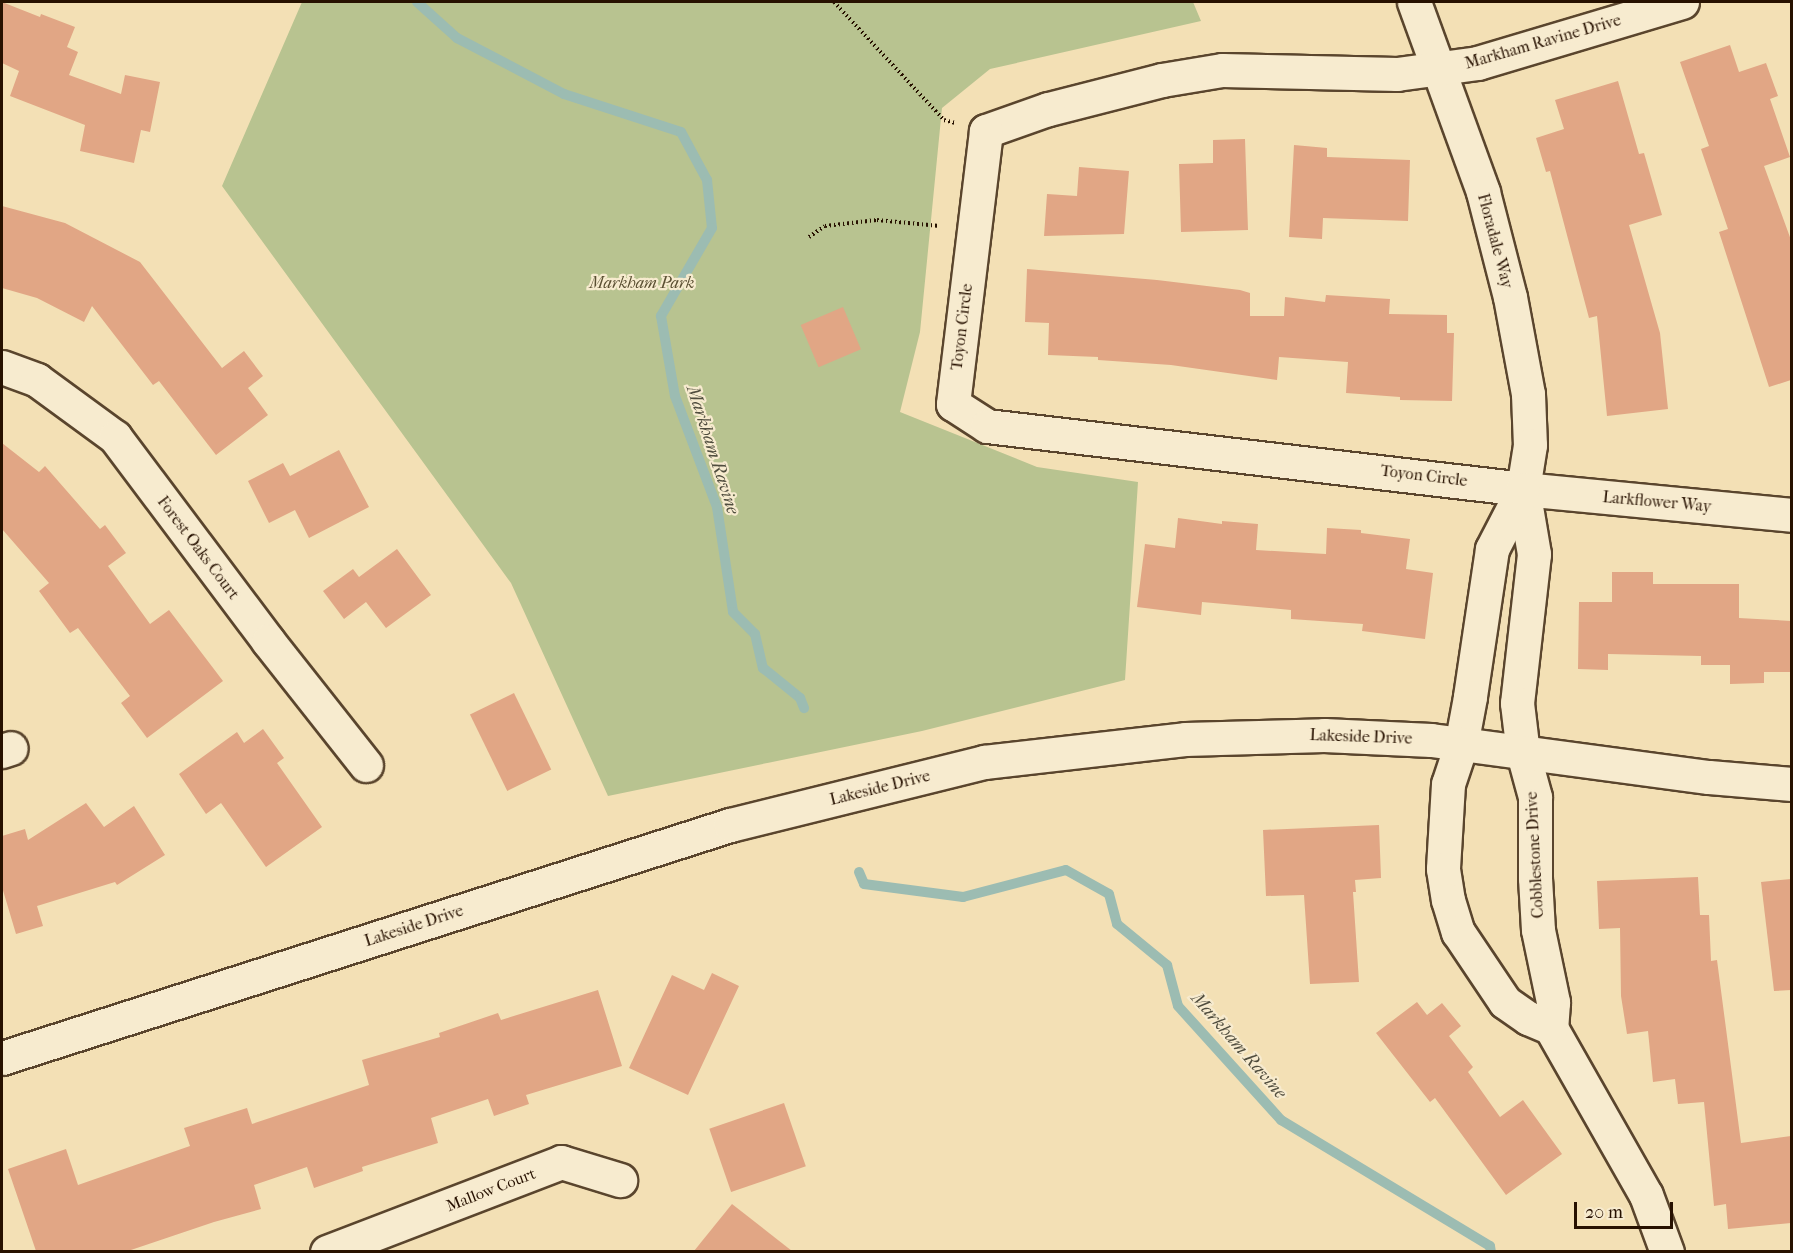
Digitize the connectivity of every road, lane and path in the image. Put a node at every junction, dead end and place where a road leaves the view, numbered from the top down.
1 (834, 2) edge
2 (1414, 2) edge
3 (1682, 2) edge
4 (1438, 69) junction
5 (986, 131) junction
6 (974, 229) junction
7 (808, 237) dead end
8 (2, 367) edge
9 (1523, 489) junction
10 (1791, 515) edge
11 (1461, 745) junction
12 (1523, 753) junction
13 (366, 765) dead end
14 (1791, 784) edge
15 (1551, 1028) junction
16 (2, 1058) edge
17 (620, 1180) dead end
18 (365, 1246) edge
19 (327, 1251) edge
20 (1667, 1251) edge

1 - 5 path
2 - 4 street, Floradale Way
3 - 4 street, Markham Ravine Drive
4 - 5 street
4 - 9 street, Floradale Way
5 - 6 street, Toyon Circle
6 - 7 path
6 - 9 street, Toyon Circle
8 - 13 street, Forest Oaks Court
9 - 10 street, Larkflower Way
9 - 11 street, Floradale Way
9 - 12 street, Floradale Way
11 - 12 street, Lakeside Drive
11 - 15 street
11 - 16 street, Lakeside Drive
12 - 14 street, Lakeside Drive
12 - 15 street, Cobblestone Drive
15 - 20 street
17 - 18 street, Mallow Court
18 - 19 street, Mallow Court

